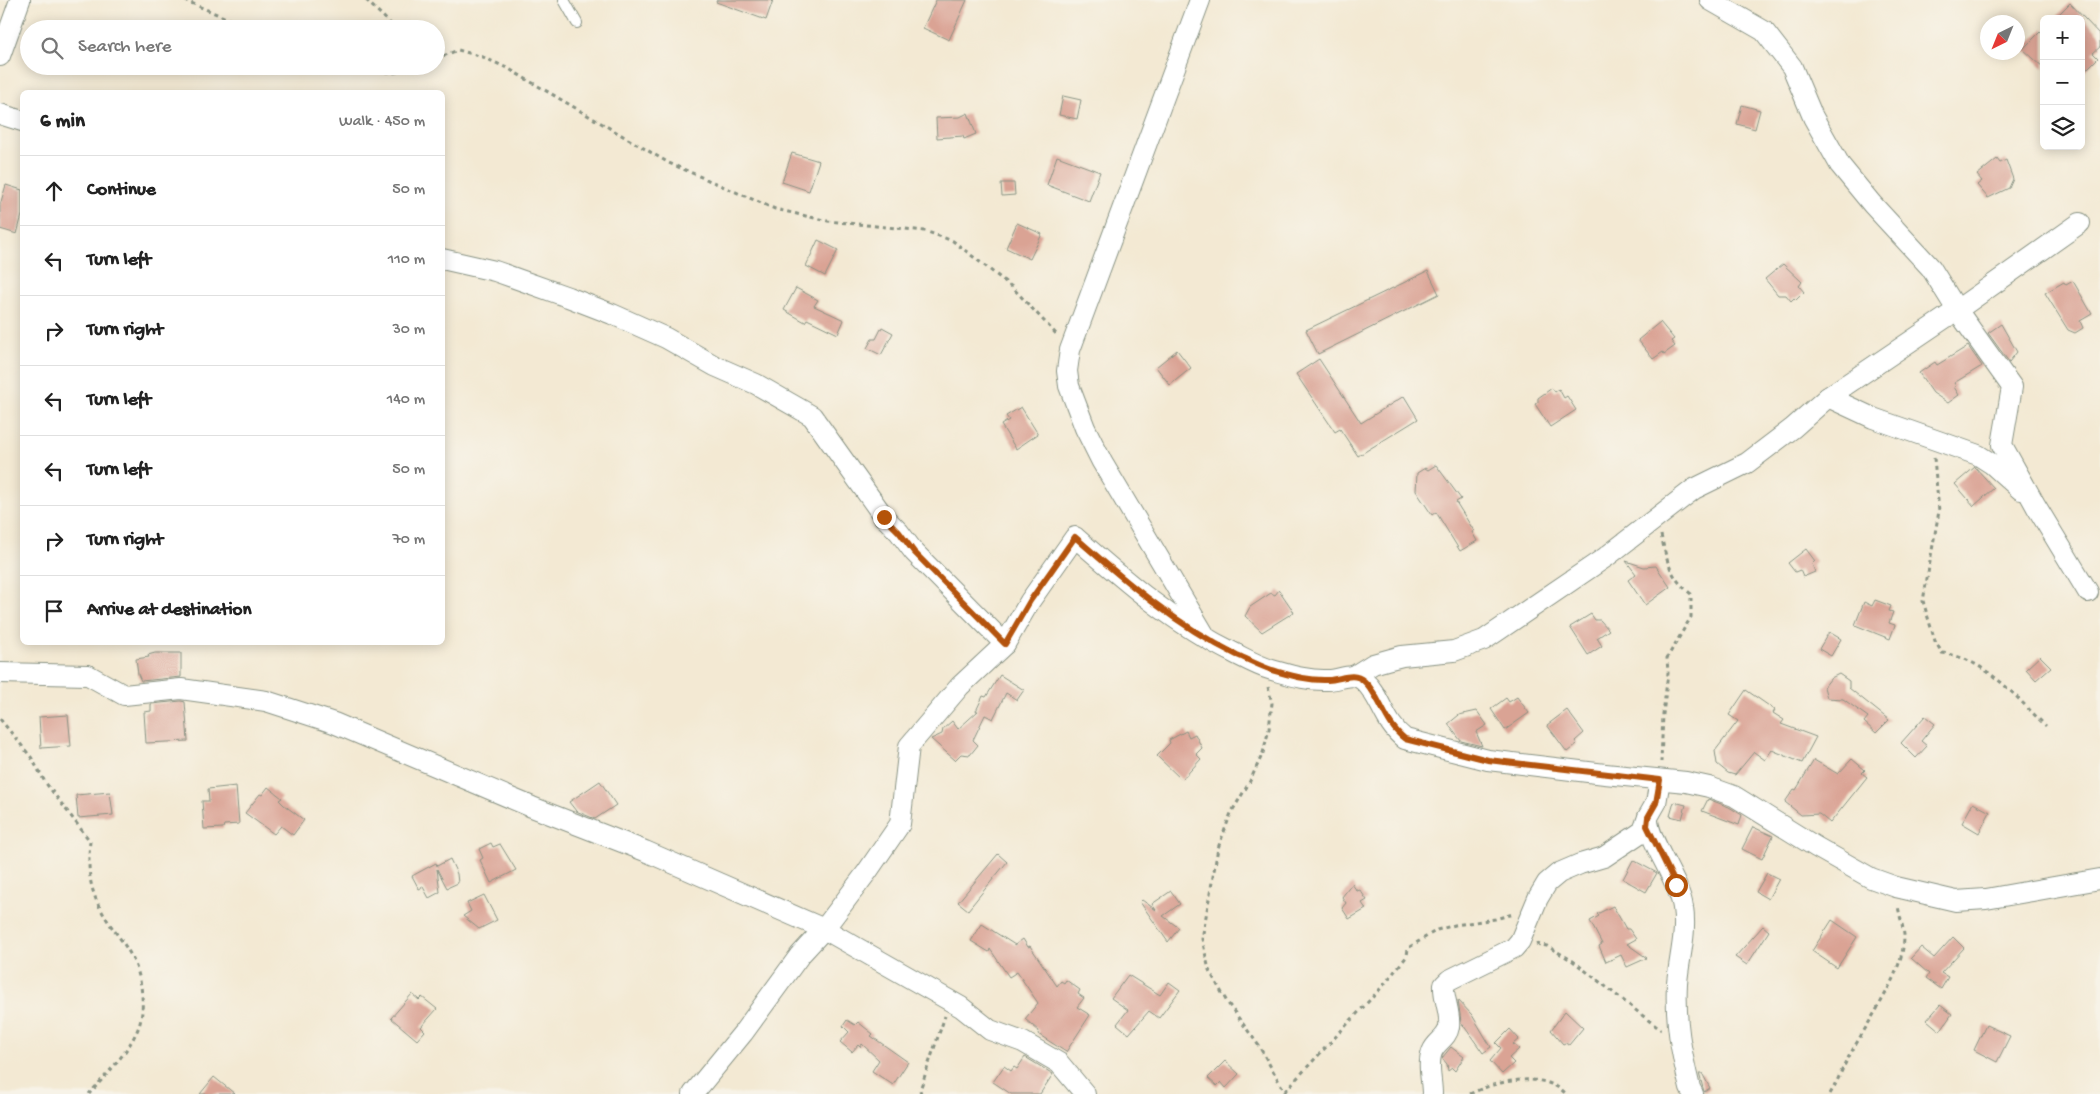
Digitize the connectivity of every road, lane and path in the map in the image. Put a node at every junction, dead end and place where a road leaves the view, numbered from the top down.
1 (20, 0) edge
2 (184, 0) edge
3 (366, 0) edge
4 (564, 0) edge
5 (1200, 0) edge
6 (1710, 0) edge
7 (231, 20) edge
8 (387, 20) edge
9 (577, 22) dead end
10 (445, 55) edge
11 (0, 56) edge
12 (0, 114) edge
13 (20, 120) edge
14 (2080, 223) dead end
15 (445, 260) edge
16 (1957, 310) junction
17 (1070, 350) junction
18 (1828, 396) junction
19 (1932, 438) junction
20 (2036, 506) junction
21 (1657, 518) junction
22 (2088, 592) dead end
23 (1207, 640) junction
24 (1005, 644) junction
25 (1263, 667) junction
26 (0, 673) edge
27 (1354, 676) junction
28 (0, 719) edge
29 (2046, 726) dead end
30 (1660, 780) junction
31 (1648, 817) junction
32 (2100, 879) edge
33 (1896, 887) junction
34 (1538, 898) junction
35 (824, 929) junction
36 (1520, 942) junction
37 (950, 1000) junction
38 (1663, 1032) dead end
39 (1285, 1092) edge
40 (89, 1094) edge
41 (693, 1094) edge
42 (921, 1094) edge
43 (1085, 1094) edge
44 (1432, 1094) edge
45 (1470, 1094) edge
46 (1566, 1094) edge
47 (1693, 1094) edge
48 (1830, 1094) edge

1 - 11 street
2 - 7 path
3 - 8 path
4 - 9 lane
5 - 17 street
6 - 16 street
10 - 17 path
12 - 13 street
14 - 16 street
15 - 24 street
16 - 18 street
16 - 20 street
17 - 23 street
18 - 19 street
18 - 21 street
19 - 20 street
19 - 29 path
20 - 22 street
21 - 27 street
21 - 30 path
23 - 24 street
23 - 25 street
24 - 35 street
25 - 27 street
25 - 39 path
26 - 35 street
27 - 30 street
28 - 40 path
30 - 31 street
30 - 33 street
31 - 34 street
31 - 47 street
32 - 33 street
33 - 48 path
34 - 36 street
34 - 39 path
35 - 37 street
35 - 41 street
36 - 38 path
36 - 44 street
37 - 42 path
37 - 43 street
45 - 46 path

